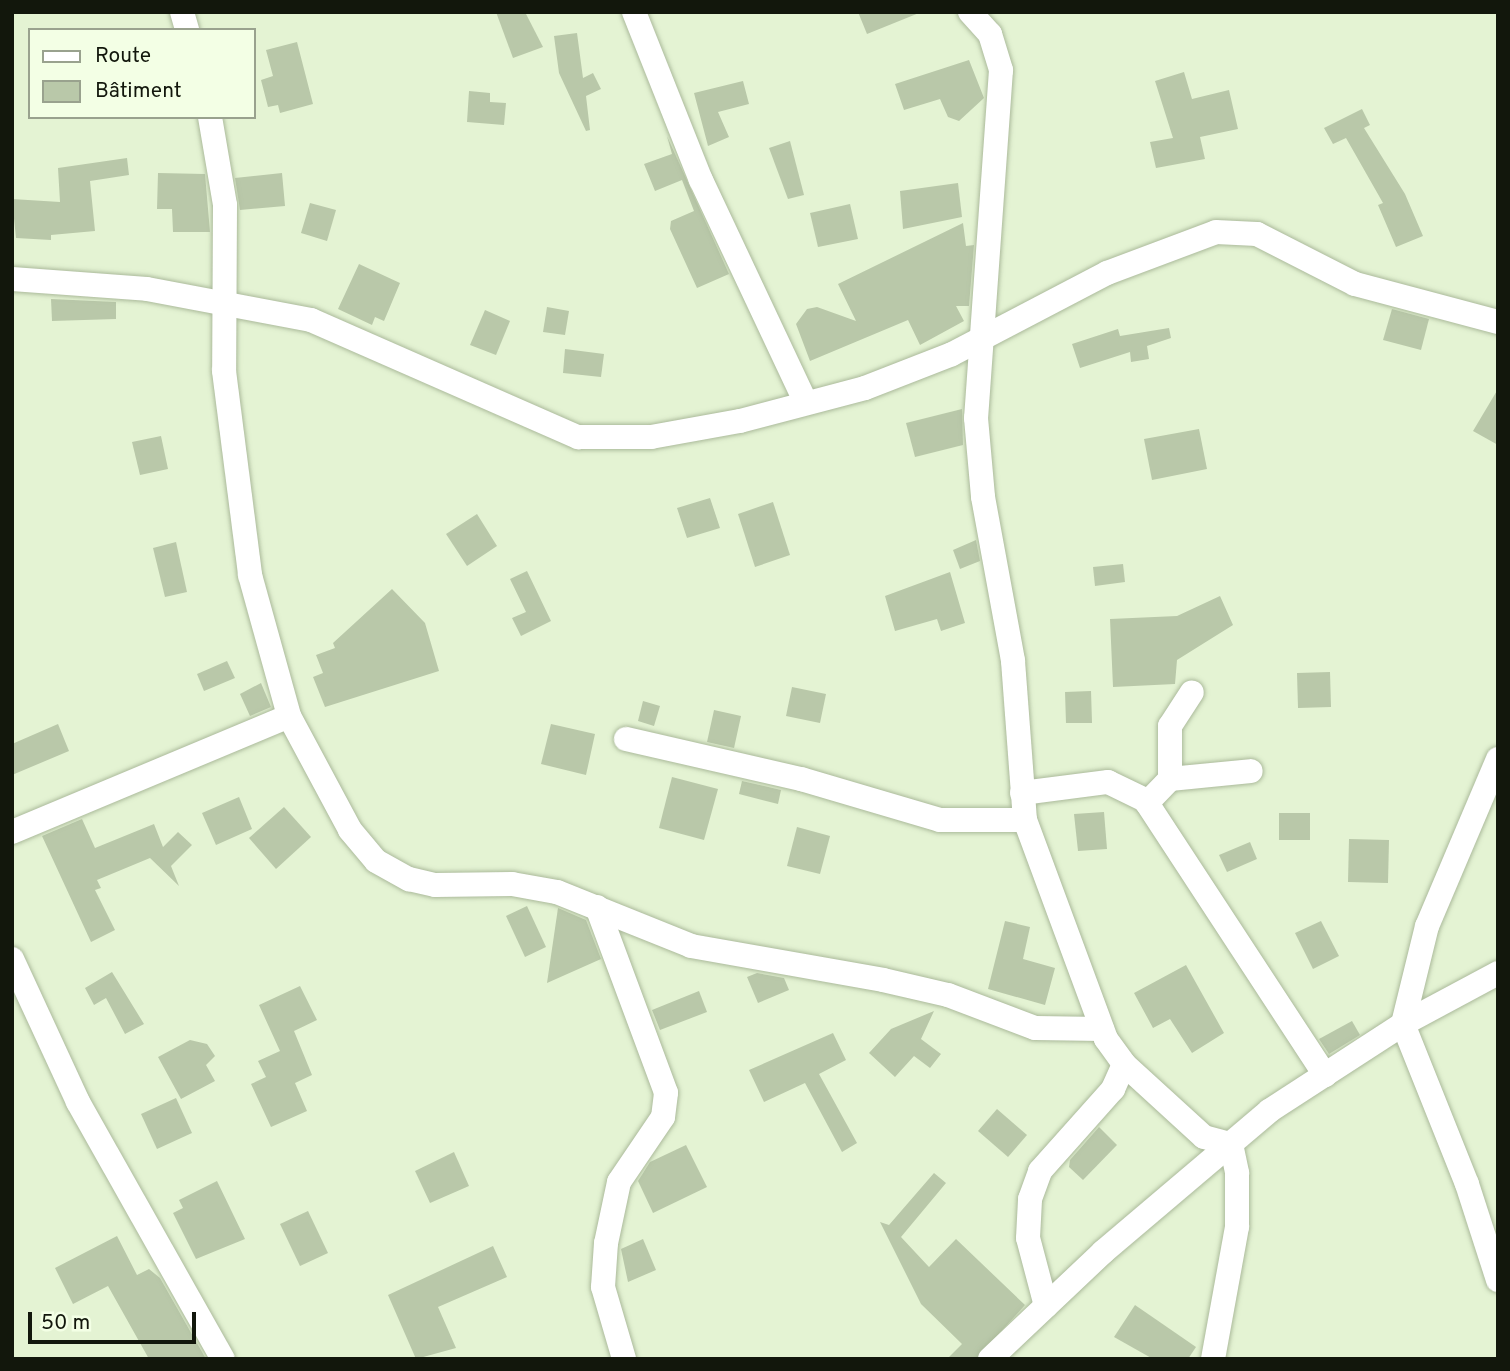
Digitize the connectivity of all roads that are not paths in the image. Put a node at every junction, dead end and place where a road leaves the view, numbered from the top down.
1 (635, 12) edge
2 (971, 12) edge
3 (210, 119) edge
4 (12, 279) edge
5 (227, 306) junction
6 (1498, 322) edge
7 (985, 337) junction
8 (806, 403) junction
9 (1192, 692) dead end
10 (289, 716) junction
11 (626, 739) dead end
12 (1498, 759) edge
13 (1251, 771) dead end
14 (1170, 779) junction
15 (1022, 793) junction
16 (1147, 803) junction
17 (1024, 820) junction
18 (12, 832) edge
19 (597, 907) junction
20 (12, 959) edge
21 (1498, 972) edge
22 (1404, 1024) junction
23 (1101, 1029) junction
24 (1124, 1064) junction
25 (1325, 1075) junction
26 (1231, 1144) junction
27 (1498, 1280) edge
28 (1046, 1306) junction
29 (1219, 1354) edge
30 (223, 1359) edge
31 (624, 1359) edge
32 (990, 1359) edge

1 - 8 street
2 - 7 street
3 - 5 street
4 - 5 street
5 - 8 street
5 - 10 street
6 - 7 street
7 - 8 street
7 - 15 street
9 - 14 street
10 - 18 street
10 - 19 street
11 - 17 street
12 - 22 street
13 - 14 street
14 - 16 street
15 - 16 street
15 - 17 street
16 - 25 street
17 - 23 street
19 - 23 street
19 - 31 street
20 - 30 street
21 - 22 street
22 - 25 street
22 - 27 street
23 - 24 street
24 - 26 street
24 - 28 street
25 - 26 street
26 - 28 street
26 - 29 street
28 - 32 street

